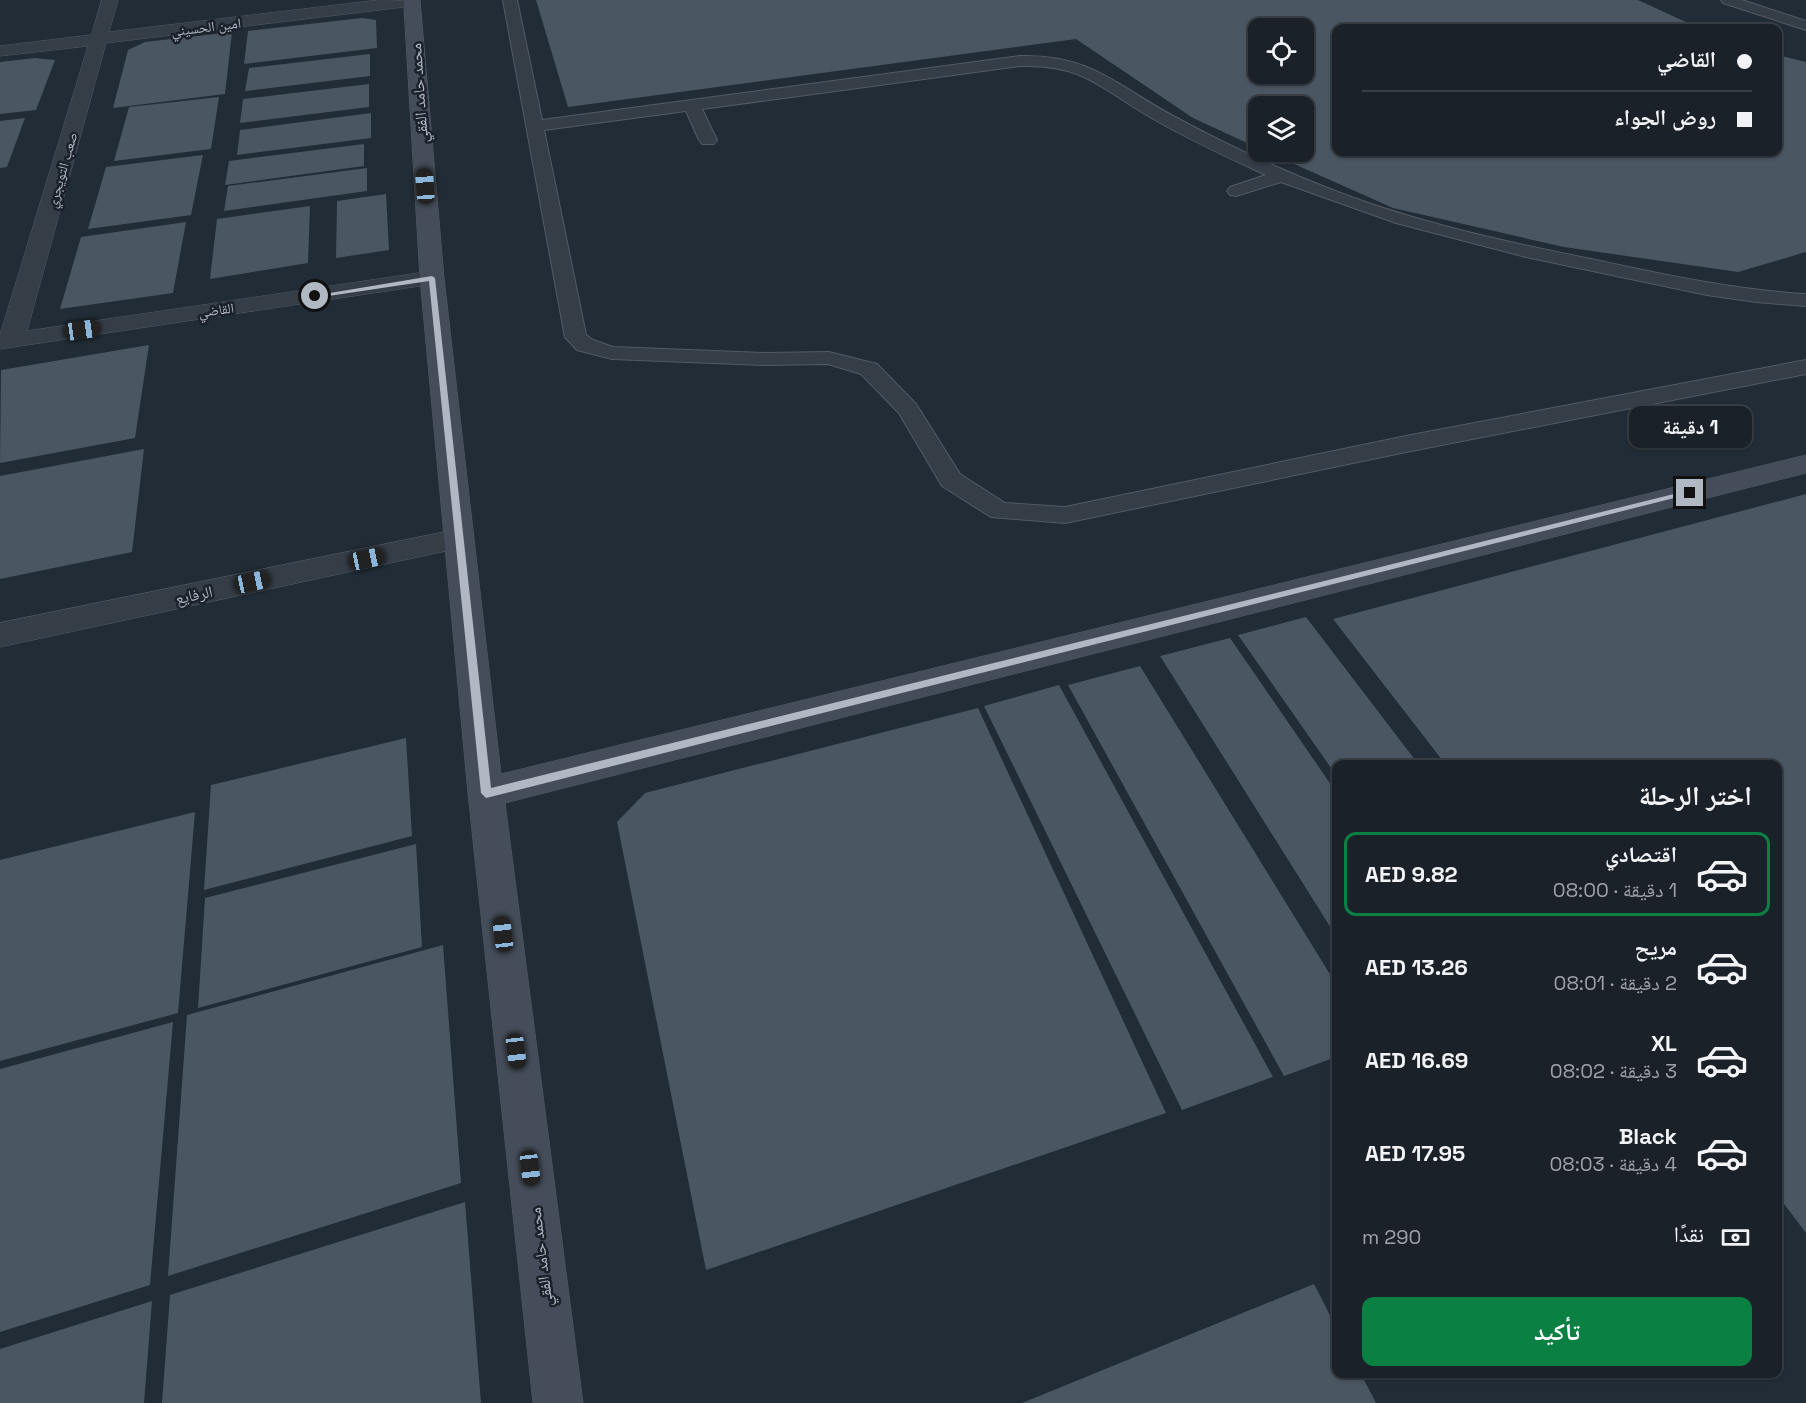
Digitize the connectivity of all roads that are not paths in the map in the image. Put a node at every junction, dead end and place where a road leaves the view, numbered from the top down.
1 (110, 0) edge
2 (510, 0) edge
3 (1728, 0) edge
4 (1781, 0) edge
5 (412, 1) edge
6 (1744, 5) junction
7 (1806, 11) edge
8 (1777, 16) junction
9 (1806, 26) edge
10 (99, 40) junction
11 (0, 51) edge
12 (692, 106) junction
13 (536, 126) junction
14 (708, 140) dead end
15 (1282, 176) junction
16 (1236, 191) dead end
17 (432, 278) junction
18 (1803, 302) edge
19 (6, 341) edge
20 (1806, 367) edge
21 (1806, 464) edge
22 (459, 539) junction
23 (0, 635) edge
24 (486, 793) junction
25 (558, 1403) edge

1 - 10 street, صعب التويجري
2 - 13 lane
3 - 6 lane
4 - 6 lane
5 - 10 street, امين الحسيني
5 - 17 street, محمد حامد الفقي
6 - 8 lane
7 - 8 lane
8 - 9 lane
10 - 11 street, امين الحسيني
10 - 19 street, صعب التويجري
12 - 13 lane
12 - 14 lane
12 - 15 lane
13 - 20 lane
15 - 16 lane
15 - 18 lane
17 - 19 street, القاضي
17 - 22 street, محمد حامد الفقي
21 - 24 street
22 - 23 street, الرفايع
22 - 24 street, محمد حامد الفقي
24 - 25 street, محمد حامد الفقي

